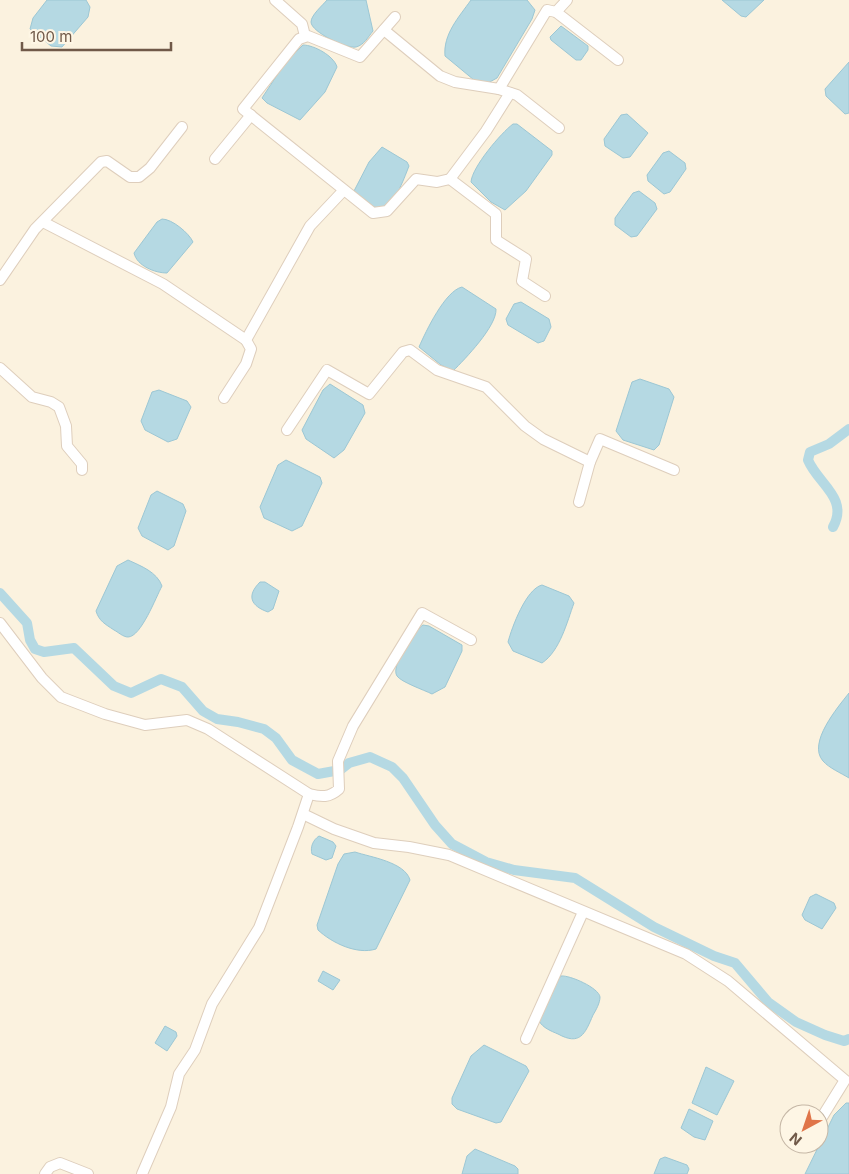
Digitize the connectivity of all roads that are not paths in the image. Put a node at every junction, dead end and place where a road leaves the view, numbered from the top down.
1 (275, 0) edge
2 (567, 0) edge
3 (556, 12) junction
4 (395, 17) dead end
5 (384, 30) junction
6 (305, 36) junction
7 (618, 60) dead end
8 (499, 89) junction
9 (510, 93) junction
10 (251, 115) junction
11 (182, 127) dead end
12 (559, 128) dead end
13 (215, 159) dead end
14 (450, 179) junction
15 (343, 190) junction
16 (43, 222) junction
17 (0, 280) edge
18 (545, 296) dead end
19 (246, 340) junction
20 (0, 368) edge
21 (224, 398) dead end
22 (287, 430) dead end
23 (590, 462) junction
24 (82, 470) dead end
25 (674, 470) dead end
26 (579, 502) dead end
27 (0, 622) edge
28 (471, 640) dead end
29 (309, 794) junction
30 (303, 814) junction
31 (583, 912) junction
32 (526, 1039) dead end
33 (847, 1080) edge
34 (829, 1107) edge
35 (45, 1174) edge
36 (88, 1174) edge
37 (142, 1174) edge

1 - 6 street
2 - 3 street
3 - 7 street
3 - 8 street
4 - 5 street
5 - 6 street
5 - 8 street
6 - 10 street
8 - 9 street
9 - 12 street
9 - 14 street
10 - 13 street
10 - 15 street
11 - 16 street
14 - 15 street
14 - 18 street
15 - 19 street
16 - 17 street
16 - 19 street
19 - 21 street
20 - 24 street
22 - 23 street
23 - 25 street
23 - 26 street
27 - 29 street
28 - 29 street
29 - 30 street
30 - 31 street
30 - 37 street
31 - 32 street
31 - 33 street
33 - 34 street
35 - 36 street

